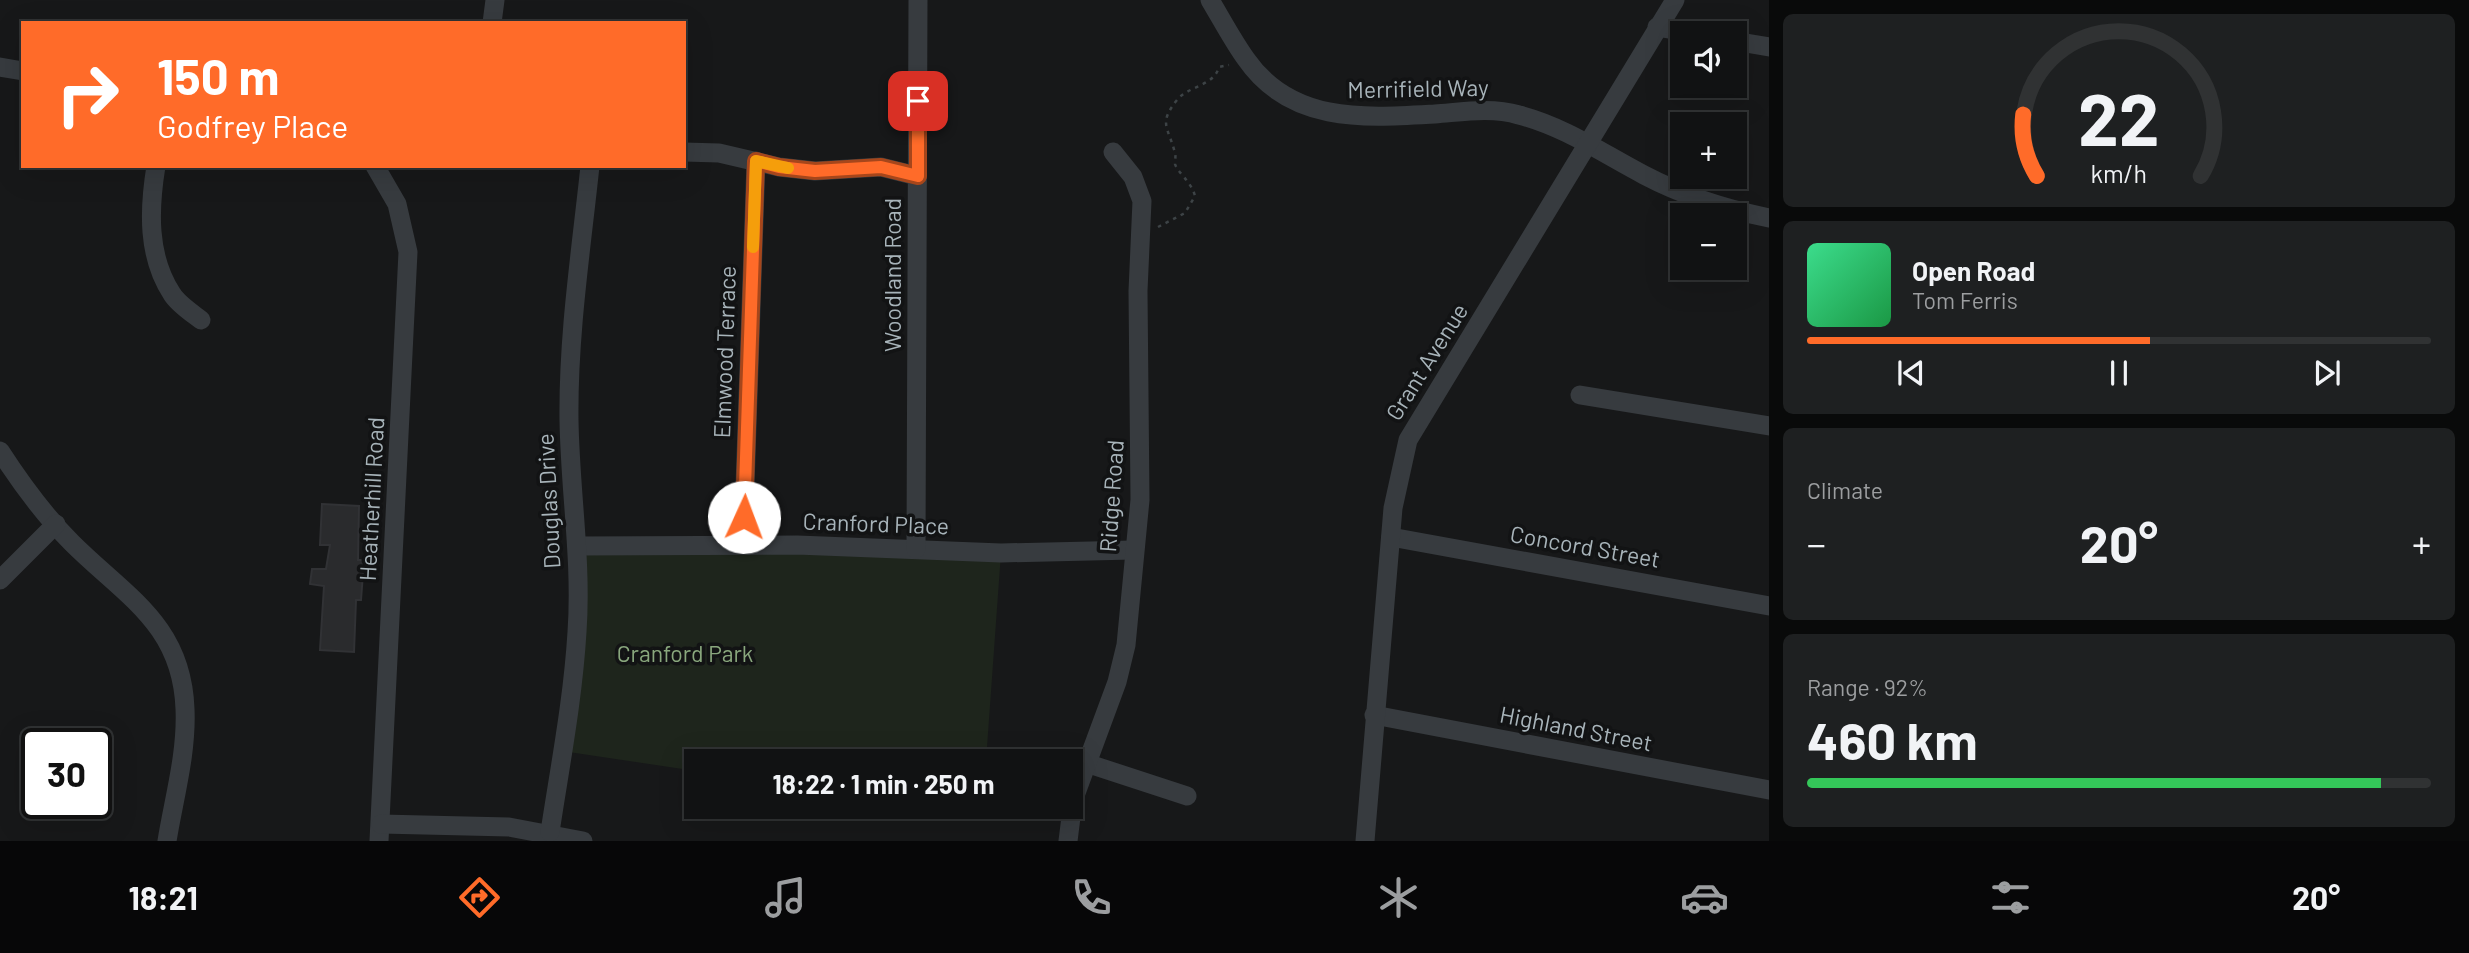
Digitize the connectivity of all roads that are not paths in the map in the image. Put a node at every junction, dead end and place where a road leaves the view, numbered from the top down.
1 (495, 0) edge
2 (918, 0) edge
3 (1210, 0) edge
4 (1675, 0) edge
5 (492, 21) edge
6 (1657, 27) junction
7 (1670, 29) edge
8 (1747, 43) edge
9 (1769, 47) edge
10 (0, 67) edge
11 (21, 71) edge
12 (1589, 142) junction
13 (686, 152) edge
14 (1114, 152) dead end
15 (756, 161) junction
16 (156, 168) edge
17 (376, 168) edge
18 (590, 168) edge
19 (918, 176) junction
20 (1769, 218) edge
21 (201, 320) dead end
22 (1580, 395) dead end
23 (1769, 426) edge
24 (0, 451) edge
25 (56, 524) junction
26 (1391, 537) junction
27 (743, 545) junction
28 (577, 546) junction
29 (916, 550) junction
30 (1133, 550) junction
31 (0, 580) edge
32 (1769, 606) edge
33 (1374, 715) junction
34 (1086, 763) junction
35 (1769, 790) edge
36 (1187, 796) dead end
37 (550, 832) junction
38 (380, 833) edge
39 (167, 841) edge
40 (583, 841) edge
41 (1068, 841) edge
42 (1364, 841) edge

1 - 5 street
2 - 19 street, Woodland Road
3 - 12 street, Merrifield Way
4 - 6 street, Grant Avenue
6 - 7 street
6 - 12 street, Grant Avenue
8 - 9 street
10 - 11 street
12 - 20 street, Merrifield Way
12 - 26 street, Grant Avenue
13 - 15 street
14 - 30 street, Ridge Road
15 - 19 street
15 - 27 street, Elmwood Terrace
16 - 21 street
17 - 38 street, Heatherhill Road
18 - 28 street, Douglas Drive
19 - 29 street, Woodland Road
22 - 23 street
24 - 25 street
25 - 31 street
25 - 39 street
26 - 32 street, Concord Street
26 - 33 street, Grant Avenue
27 - 28 street, Cranford Place
27 - 29 street, Cranford Place
28 - 37 street, Douglas Drive
29 - 30 street, Cranford Place
30 - 34 street, Ridge Road
33 - 35 street, Highland Street
33 - 42 street, Grant Avenue
34 - 36 street
34 - 41 street, Ridge Road
37 - 38 street
37 - 40 street

